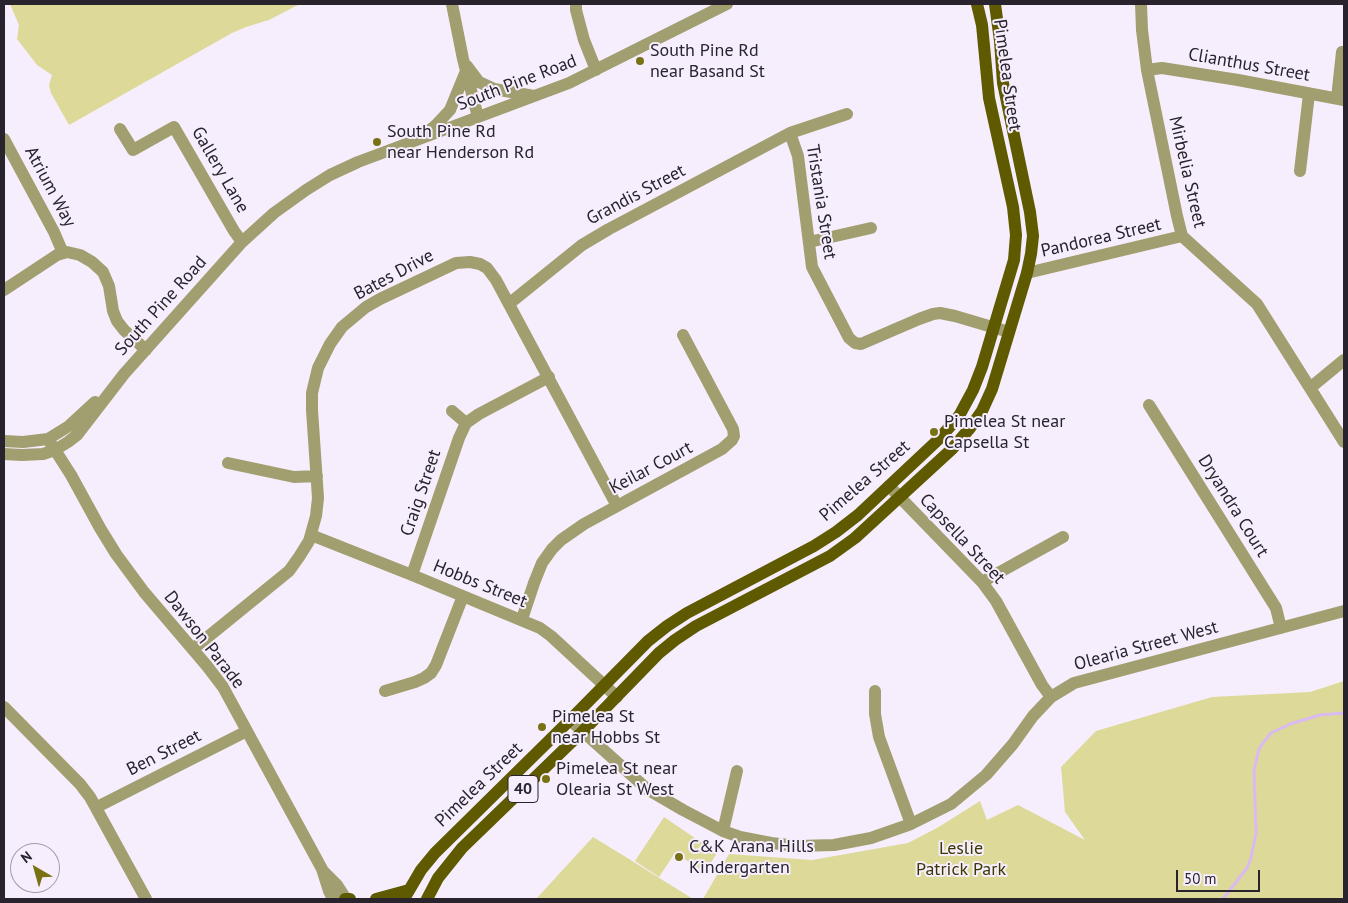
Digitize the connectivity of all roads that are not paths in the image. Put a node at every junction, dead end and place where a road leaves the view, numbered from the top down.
1 (452, 4) edge
2 (576, 4) edge
3 (727, 4) edge
4 (977, 4) edge
5 (995, 4) edge
6 (1141, 4) edge
7 (1342, 52) dead end
8 (464, 65) junction
9 (596, 70) junction
10 (1147, 70) junction
11 (1309, 94) junction
12 (534, 96) junction
13 (1340, 99) edge
14 (847, 114) dead end
15 (478, 117) junction
16 (120, 128) dead end
17 (790, 133) junction
18 (4, 139) edge
19 (415, 141) junction
20 (1300, 171) dead end
21 (871, 228) dead end
22 (1182, 236) junction
23 (242, 242) junction
24 (809, 242) junction
25 (63, 253) junction
26 (1027, 273) junction
27 (4, 290) edge
28 (510, 304) junction
29 (994, 328) junction
30 (1009, 332) junction
31 (682, 335) dead end
32 (146, 350) junction
33 (1344, 360) edge
34 (124, 374) junction
35 (549, 377) junction
36 (1310, 388) junction
37 (1149, 405) dead end
38 (452, 411) dead end
39 (466, 423) junction
40 (48, 438) junction
41 (4, 441) edge
42 (1344, 442) edge
43 (55, 450) junction
44 (4, 454) edge
45 (228, 463) dead end
46 (317, 476) junction
47 (889, 486) junction
48 (900, 498) junction
49 (617, 506) junction
50 (311, 535) junction
51 (1063, 537) dead end
52 (412, 575) junction
53 (982, 582) junction
54 (463, 596) junction
55 (1344, 611) edge
56 (522, 620) junction
57 (1282, 628) junction
58 (193, 650) junction
59 (604, 686) junction
60 (386, 691) dead end
61 (874, 691) dead end
62 (616, 697) junction
63 (1050, 697) junction
64 (4, 707) edge
65 (570, 720) junction
66 (247, 731) junction
67 (583, 731) junction
68 (737, 771) dead end
69 (97, 807) junction
70 (911, 824) junction
71 (723, 831) junction
72 (322, 869) junction
73 (406, 895) edge
74 (146, 899) edge
75 (333, 899) edge
76 (346, 899) edge
77 (350, 899) edge
78 (376, 899) edge
79 (427, 899) edge

1 - 8 street
2 - 9 street
3 - 9 street, South Pine Road
4 - 29 main road, Pimelea Street / 40
5 - 26 main road, Pimelea Street / 40
6 - 10 street, Mirbelia Street
7 - 13 street
8 - 12 street
8 - 15 street
8 - 19 street
9 - 12 street, South Pine Road
10 - 11 street, Clianthus Street
10 - 22 street, Mirbelia Street
11 - 13 street, Clianthus Street
11 - 20 street
12 - 15 street, South Pine Road
14 - 17 street, Grandis Street
15 - 19 street, South Pine Road
16 - 23 street, Gallery Lane
17 - 24 street, Tristania Street
17 - 28 street, Grandis Street
18 - 25 street, Atrium Way
19 - 23 street, South Pine Road
21 - 24 street
22 - 26 street, Pandorea Street
22 - 36 street, Mirbelia Street
23 - 32 street, South Pine Road
24 - 29 street, Tristania Street
25 - 27 street, Atrium Way
25 - 32 street, Atrium Way
26 - 30 main road, Pimelea Street / 40
28 - 35 street, Bates Drive
28 - 46 street, Bates Drive
29 - 30 street, Tristania Street
29 - 47 main road, Pimelea Street / 40
30 - 48 main road, Pimelea Street / 40
31 - 49 street, Keilar Court
32 - 34 street, South Pine Road
33 - 36 street
34 - 40 street, South Pine Road
34 - 43 street, South Pine Road
35 - 39 street
35 - 49 street, Bates Drive
36 - 42 street, Mirbelia Street
37 - 57 street, Dryandra Court
38 - 39 street
39 - 52 street, Craig Street
40 - 41 street, South Pine Road
40 - 43 street, Dawson Parade
43 - 44 street, South Pine Road
43 - 58 street, Dawson Parade
45 - 46 street
46 - 50 street, Bates Drive
47 - 48 street, Capsella Street
47 - 59 main road, Pimelea Street / 40
48 - 53 street, Capsella Street
48 - 62 main road, Pimelea Street / 40
49 - 56 street, Keilar Court
50 - 52 street, Hobbs Street
50 - 58 street, Bates Drive
51 - 53 street
52 - 54 street, Hobbs Street
53 - 63 street, Capsella Street
54 - 56 street, Hobbs Street
54 - 60 street
55 - 57 street, Olearia Street West
56 - 59 street, Hobbs Street
57 - 63 street, Olearia Street West
58 - 66 street, Dawson Parade
59 - 62 street, Hobbs Street
59 - 65 main road, Pimelea Street / 40
61 - 70 street
62 - 67 main road, Pimelea Street / 40
63 - 70 street, Olearia Street West
64 - 69 street
65 - 67 street, Olearia Street West
65 - 73 main road, Pimelea Street / 40
66 - 69 street, Ben Street
66 - 72 street, Dawson Parade
67 - 71 street, Olearia Street West
67 - 79 main road, Pimelea Street / 40
68 - 71 street
69 - 74 street
70 - 71 street, Olearia Street West
72 - 75 street, Dawson Parade
72 - 76 street, Dawson Parade
73 - 78 main road
76 - 77 main road

